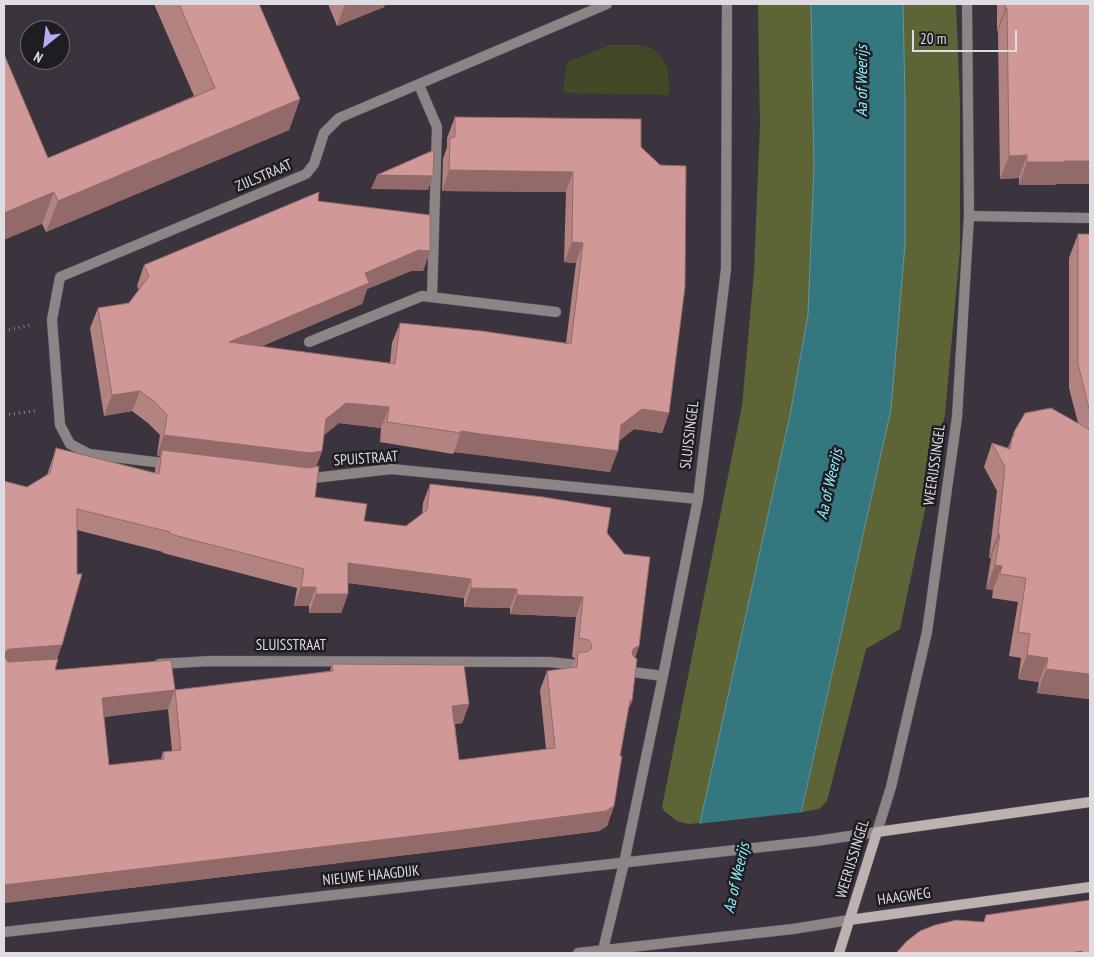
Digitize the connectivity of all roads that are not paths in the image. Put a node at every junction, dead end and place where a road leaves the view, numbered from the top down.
1 (607, 4) edge
2 (727, 4) edge
3 (967, 4) edge
4 (420, 84) junction
5 (969, 216) junction
6 (1090, 218) edge
7 (432, 297) junction
8 (556, 312) dead end
9 (309, 342) dead end
10 (186, 466) edge
11 (293, 478) edge
12 (698, 499) junction
13 (151, 665) edge
14 (578, 665) edge
15 (632, 672) edge
16 (663, 676) junction
17 (1090, 802) edge
18 (877, 832) junction
19 (624, 863) junction
20 (1090, 886) edge
21 (849, 920) junction
22 (4, 932) edge
23 (603, 952) edge
24 (578, 953) edge
25 (839, 953) edge

1 - 4 street, ZIJLSTRAAT
2 - 12 street, SLUISSINGEL
3 - 5 street, WEERIJSSINGEL
4 - 7 street
4 - 10 street, ZIJLSTRAAT
5 - 6 street
5 - 18 street, WEERIJSSINGEL
7 - 8 street
7 - 9 street
11 - 12 street, SPUISTRAAT
12 - 16 street, SLUISSINGEL
13 - 14 street, SLUISSTRAAT
15 - 16 street
16 - 19 street, SLUISSINGEL
17 - 18 main road
18 - 19 street, NIEUWE HAAGDIJK
18 - 21 main road, WEERIJSSINGEL
19 - 22 street, NIEUWE HAAGDIJK
19 - 23 street, SLUISSINGEL
20 - 21 main road, HAAGWEG
21 - 23 street, HAAGWEG
21 - 25 main road, WEERIJSSINGEL
23 - 24 street

